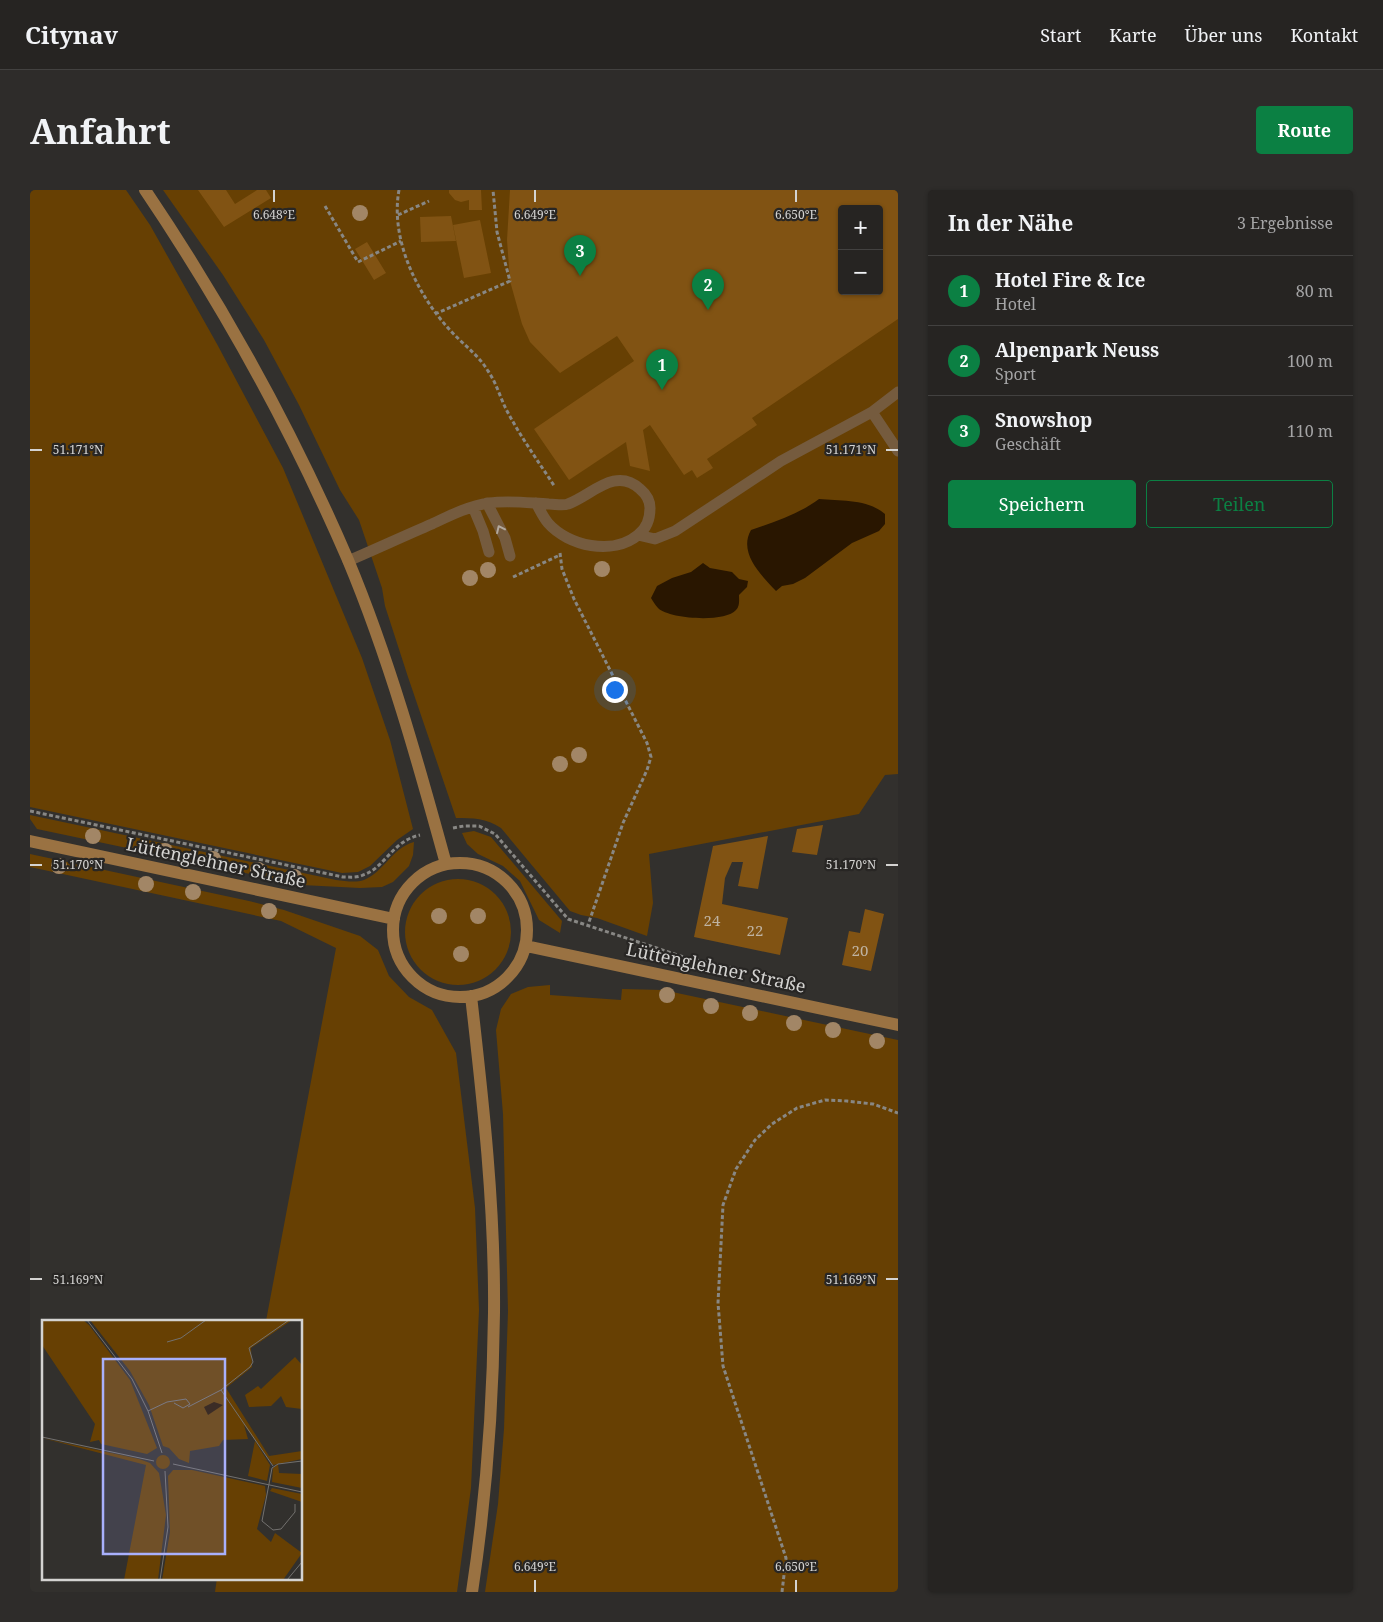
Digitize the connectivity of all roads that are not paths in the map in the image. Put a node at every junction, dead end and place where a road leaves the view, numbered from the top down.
1 (145, 190) edge
2 (898, 392) edge
3 (872, 412) junction
4 (898, 451) edge
5 (487, 503) junction
6 (536, 503) junction
7 (472, 507) junction
8 (638, 535) junction
9 (490, 552) dead end
10 (510, 556) dead end
11 (348, 561) junction
12 (30, 841) edge
13 (446, 864) junction
14 (394, 919) junction
15 (526, 946) junction
16 (471, 996) junction
17 (898, 1025) edge
18 (472, 1592) edge

1 - 11 main road
2 - 3 lane
3 - 4 lane
3 - 8 lane
5 - 6 lane
5 - 7 lane
10 -> 5 lane
6 - 8 lane
6 - 8 lane
7 - 9 lane
7 - 11 lane
11 - 13 main road
12 - 14 main road, Lüttenglehner Straße
13 - 14 main road
13 - 15 main road
14 - 16 main road
15 - 16 main road
15 - 17 main road, Lüttenglehner Straße
16 - 18 main road

